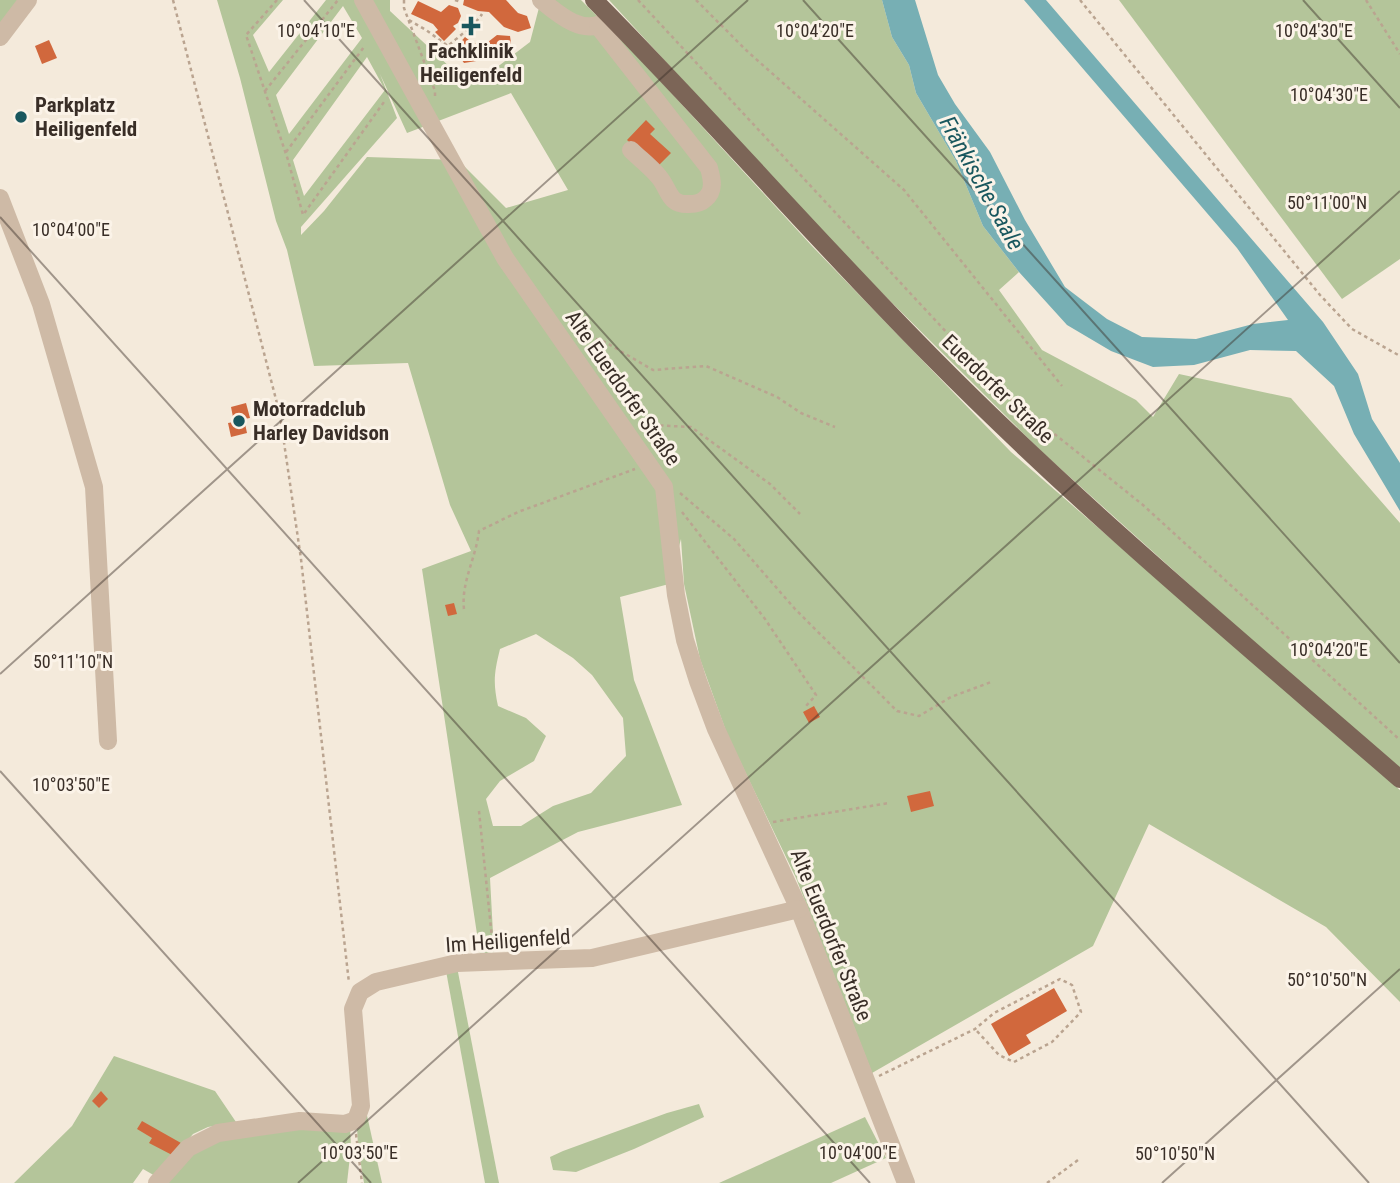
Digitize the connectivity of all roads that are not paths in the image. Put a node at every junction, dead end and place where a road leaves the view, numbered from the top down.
1 (28, 0) edge
2 (363, 0) edge
3 (541, 0) edge
4 (594, 0) edge
5 (604, 22) junction
6 (0, 37) edge
7 (631, 150) dead end
8 (0, 198) edge
9 (108, 741) dead end
10 (1400, 779) edge
11 (799, 909) junction
12 (157, 1183) edge
13 (906, 1183) edge

1 - 6 street
2 - 11 street, Alte Euerdorfer Straße
3 - 5 street
4 - 5 main road, Euerdorfer Straße
5 - 7 street
5 - 10 main road, Euerdorfer Straße
8 - 9 street
11 - 12 street, Im Heiligenfeld
11 - 13 street, Alte Euerdorfer Straße

